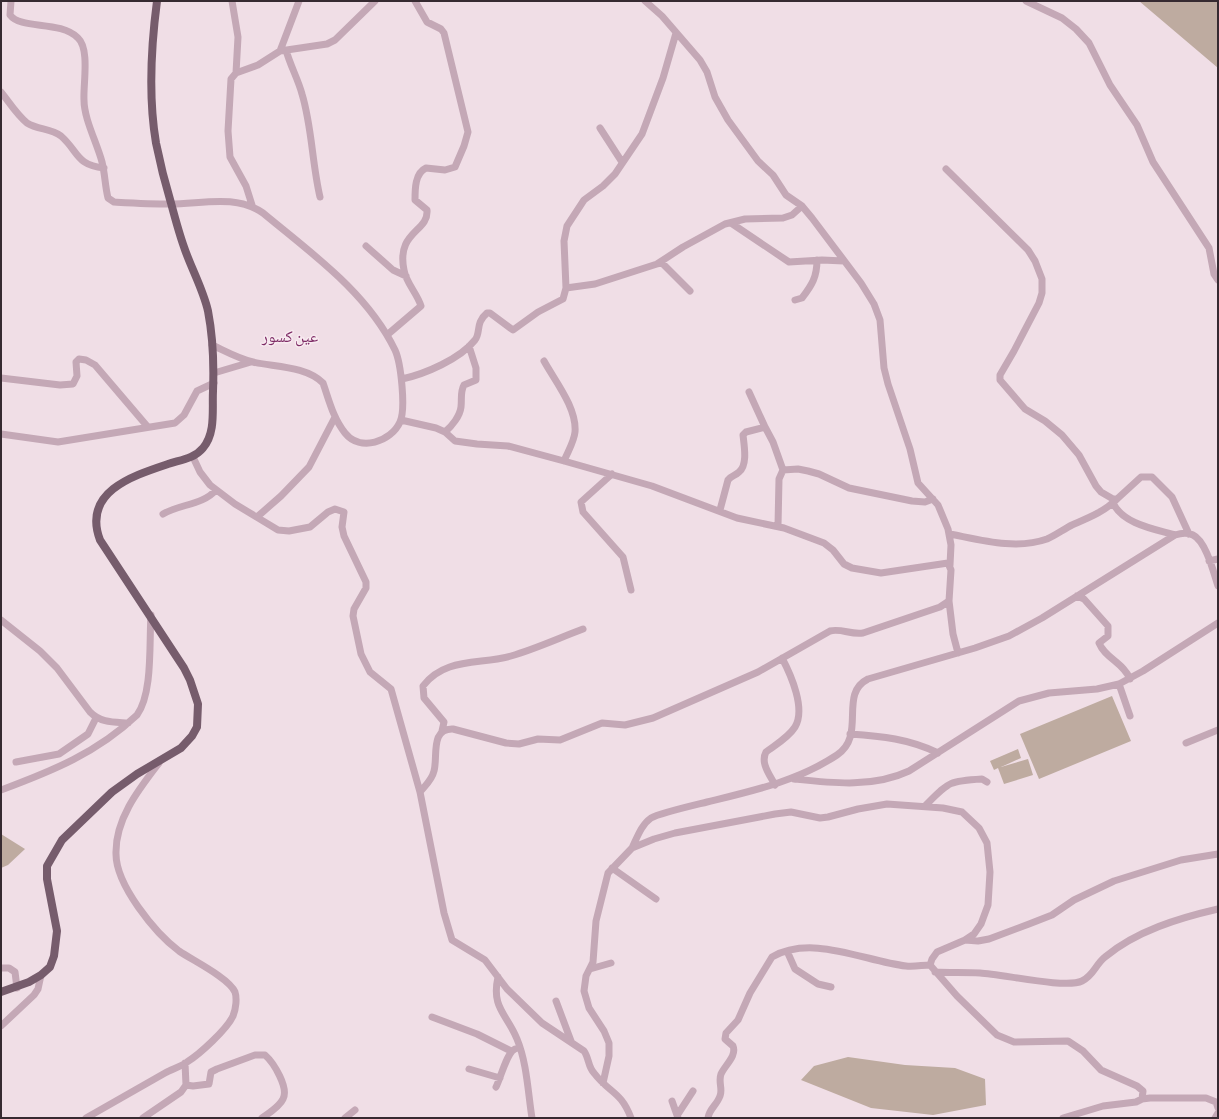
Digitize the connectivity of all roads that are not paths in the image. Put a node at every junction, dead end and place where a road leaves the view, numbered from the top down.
1 (11, 1) edge
2 (157, 1) edge
3 (232, 1) edge
4 (299, 1) edge
5 (375, 1) edge
6 (415, 1) edge
7 (645, 1) edge
8 (1026, 1) edge
9 (676, 33) junction
10 (283, 51) junction
11 (236, 74) junction
12 (1, 92) edge
13 (600, 128) dead end
14 (622, 162) junction
15 (104, 168) junction
16 (946, 169) dead end
17 (320, 197) dead end
18 (171, 204) junction
19 (252, 205) junction
20 (802, 206) junction
21 (731, 222) junction
22 (366, 246) dead end
23 (817, 260) junction
24 (844, 261) junction
25 (661, 262) junction
26 (406, 276) junction
27 (1218, 280) edge
28 (566, 288) junction
29 (690, 291) dead end
30 (795, 300) dead end
31 (387, 335) junction
32 (212, 345) junction
33 (469, 346) junction
34 (544, 361) dead end
35 (251, 362) junction
36 (214, 373) junction
37 (1, 378) edge
38 (402, 379) junction
39 (214, 383) junction
40 (750, 392) dead end
41 (335, 417) junction
42 (401, 420) junction
43 (147, 426) junction
44 (765, 427) junction
45 (445, 432) junction
46 (1, 434) edge
47 (194, 457) junction
48 (564, 461) junction
49 (783, 470) junction
50 (612, 474) junction
51 (216, 490) junction
52 (933, 499) junction
53 (1115, 501) junction
54 (720, 510) junction
55 (163, 514) dead end
56 (257, 517) junction
57 (778, 526) junction
58 (950, 534) junction
59 (1189, 534) junction
60 (1175, 535) junction
61 (1218, 558) edge
62 (1210, 561) junction
63 (950, 565) junction
64 (1218, 586) edge
65 (631, 590) dead end
66 (1077, 596) junction
67 (949, 601) junction
68 (151, 615) junction
69 (1, 620) edge
70 (1218, 624) edge
71 (583, 629) dead end
72 (958, 653) junction
73 (782, 658) junction
74 (1130, 679) junction
75 (1119, 684) junction
76 (1130, 716) dead end
77 (96, 718) junction
78 (129, 723) junction
79 (1218, 730) edge
80 (442, 731) junction
81 (850, 734) junction
82 (1186, 743) dead end
83 (938, 753) junction
84 (16, 762) dead end
85 (159, 763) junction
86 (792, 779) junction
87 (986, 782) dead end
88 (775, 785) junction
89 (1, 790) edge
90 (420, 792) junction
91 (925, 806) junction
92 (632, 848) junction
93 (1218, 854) edge
94 (612, 868) junction
95 (656, 899) dead end
96 (1218, 909) edge
97 (965, 940) junction
98 (787, 951) junction
99 (611, 963) dead end
100 (930, 965) junction
101 (1, 968) edge
102 (590, 969) junction
103 (935, 972) junction
104 (41, 975) junction
105 (498, 977) junction
106 (830, 987) dead end
107 (17, 988) junction
108 (1, 992) edge
109 (556, 1001) dead end
110 (432, 1017) dead end
111 (1, 1026) edge
112 (571, 1042) junction
113 (519, 1048) junction
114 (511, 1050) junction
115 (185, 1063) junction
116 (469, 1068) dead end
117 (500, 1078) junction
118 (603, 1083) junction
119 (186, 1084) junction
120 (496, 1087) dead end
121 (693, 1091) dead end
122 (1142, 1098) junction
123 (672, 1101) dead end
124 (1218, 1108) edge
125 (355, 1110) dead end
126 (1218, 1112) edge
127 (678, 1116) edge
128 (86, 1118) edge
129 (143, 1118) edge
130 (262, 1118) edge
131 (345, 1118) edge
132 (532, 1118) edge
133 (631, 1118) edge
134 (708, 1118) edge
135 (1063, 1118) edge
136 (1215, 1118) edge

1 - 15 street
2 - 18 main road
3 - 11 street
4 - 10 street
5 - 10 street
6 - 26 street
7 - 9 street
8 - 27 street
9 - 14 street
9 - 20 street
10 - 11 street
10 - 17 street
11 - 19 street
12 - 15 street
13 - 14 street
14 - 28 street
15 - 18 street
16 - 53 street
18 - 19 street
18 - 32 main road
19 - 31 street
20 - 21 street
20 - 24 street
21 - 23 street
21 - 25 street
22 - 26 street
23 - 24 street
23 - 30 street
24 - 52 street
25 - 28 street
25 - 29 street
26 - 31 street
28 - 33 street
31 - 38 street
32 - 35 street
32 - 36 main road
33 - 38 street
33 - 45 street
34 - 48 street
35 - 36 street
35 - 41 street
36 - 39 main road
37 - 43 street
38 - 42 street
39 - 43 street
39 - 47 main road
40 - 44 street
41 - 42 street
41 - 56 street
42 - 45 street
43 - 46 street
44 - 49 street
44 - 54 street
45 - 48 street
47 - 51 street
47 - 68 main road
48 - 50 street
49 - 52 street
49 - 57 street
50 - 54 street
50 - 65 street
51 - 55 street
51 - 56 street
52 - 58 street
53 - 58 street
53 - 59 street
53 - 60 street
54 - 57 street
56 - 90 street
57 - 63 street
58 - 63 street
59 - 60 street
59 - 62 street
60 - 66 street
61 - 62 street
62 - 64 street
63 - 67 street
66 - 72 street
66 - 74 street
67 - 72 street
67 - 73 street
68 - 78 street
68 - 85 main road
69 - 77 street
70 - 74 street
71 - 80 street
72 - 81 street
73 - 80 street
73 - 88 street
74 - 75 street
75 - 76 street
75 - 83 street
77 - 78 street
77 - 84 street
78 - 89 street
79 - 82 street
80 - 90 street
81 - 83 street
81 - 86 street
83 - 86 street
85 - 104 main road
85 - 115 street
86 - 88 street
87 - 91 street
88 - 92 street
90 - 105 street
91 - 92 street
91 - 97 street
92 - 94 street
93 - 97 street
94 - 95 street
94 - 102 street
96 - 103 street
97 - 100 street
98 - 100 street
98 - 106 street
98 - 134 street
99 - 102 street
100 - 103 street
101 - 107 street
102 - 118 street
103 - 122 street
104 - 107 main road
104 - 111 street
105 - 112 street
105 - 113 street
107 - 108 main road
109 - 112 street
110 - 114 street
112 - 118 street
113 - 114 street
113 - 132 street
114 - 117 street
115 - 119 street
115 - 128 street
116 - 117 street
117 - 120 street
118 - 133 street
119 - 129 street
119 - 130 street
121 - 127 street
122 - 124 street
122 - 135 street
123 - 127 street
125 - 131 street
126 - 136 street

